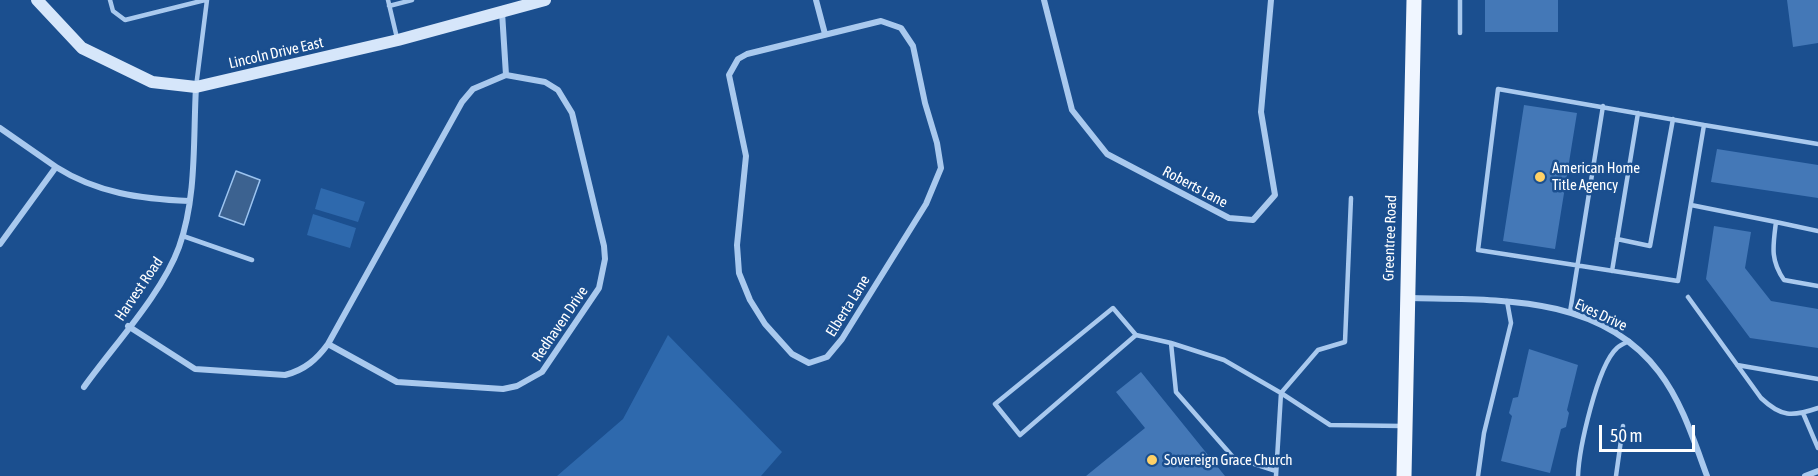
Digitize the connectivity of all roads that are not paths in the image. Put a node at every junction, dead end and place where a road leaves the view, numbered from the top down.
1 (37, 0) edge
2 (110, 0) edge
3 (206, 0) edge
4 (412, 0) edge
5 (545, 0) edge
6 (816, 0) edge
7 (1044, 0) edge
8 (1270, 0) edge
9 (1414, 0) edge
10 (1460, 0) edge
11 (389, 3) edge
12 (502, 12) junction
13 (1460, 33) dead end
14 (825, 34) junction
15 (398, 40) junction
16 (506, 75) junction
17 (196, 87) junction
18 (1603, 106) junction
19 (1638, 113) junction
20 (1673, 119) junction
21 (1704, 125) junction
22 (0, 128) edge
23 (1818, 144) edge
24 (56, 167) junction
25 (1351, 198) dead end
26 (189, 201) junction
27 (1691, 205) junction
28 (1776, 222) junction
29 (1818, 231) edge
30 (183, 236) junction
31 (1617, 239) junction
32 (0, 244) edge
33 (252, 260) dead end
34 (1577, 266) junction
35 (1612, 271) junction
36 (1818, 286) edge
37 (1688, 297) dead end
38 (1406, 298) junction
39 (1507, 301) junction
40 (1570, 312) junction
41 (128, 326) junction
42 (1136, 335) junction
43 (1629, 341) junction
44 (1171, 343) junction
45 (328, 344) junction
46 (1737, 365) junction
47 (1818, 379) edge
48 (84, 387) dead end
49 (1281, 393) junction
50 (1818, 408) edge
51 (1803, 413) junction
52 (1405, 426) junction
53 (1623, 426) dead end
54 (1818, 448) edge
55 (1818, 471) edge
56 (1276, 474) edge
57 (1404, 476) edge
58 (1478, 476) edge
59 (1578, 476) edge
60 (1616, 476) edge
61 (1707, 476) edge
62 (1805, 476) edge

1 - 17 street, Lincoln Drive East
2 - 3 lane
3 - 17 lane
4 - 11 lane
5 - 12 street, Lincoln Drive East
6 - 14 street
7 - 8 street, Roberts Lane
9 - 38 main road, Greentree Road
10 - 13 lane
11 - 15 lane
12 - 15 street, Lincoln Drive East
12 - 16 street
14 - 14 street, Elberta Lane
15 - 17 street, Lincoln Drive East
16 - 45 street
16 - 45 street, Redhaven Drive
17 - 26 street, Harvest Road
18 - 19 lane
18 - 34 lane
18 - 34 lane
19 - 20 lane
19 - 31 lane
20 - 21 lane
20 - 31 lane
21 - 23 lane
21 - 27 lane
22 - 24 street
24 - 26 street
24 - 32 street
25 - 49 lane
26 - 30 street, Harvest Road
27 - 28 lane
27 - 35 lane
28 - 29 lane
28 - 36 lane
30 - 33 lane
30 - 41 street, Harvest Road
31 - 35 lane
34 - 35 lane
34 - 40 lane
37 - 46 lane
38 - 39 street, Eves Drive
38 - 52 main road, Greentree Road
39 - 40 street, Eves Drive
39 - 58 lane
40 - 43 street, Eves Drive
41 - 45 street
41 - 48 street, Harvest Road
42 - 42 lane
42 - 44 lane
43 - 59 lane
43 - 61 street, Eves Drive
44 - 49 lane
44 - 56 lane
46 - 47 lane
46 - 51 lane
49 - 52 lane
49 - 56 lane
50 - 51 lane
51 - 54 lane
52 - 57 main road, Greentree Road
53 - 60 lane
55 - 62 street

